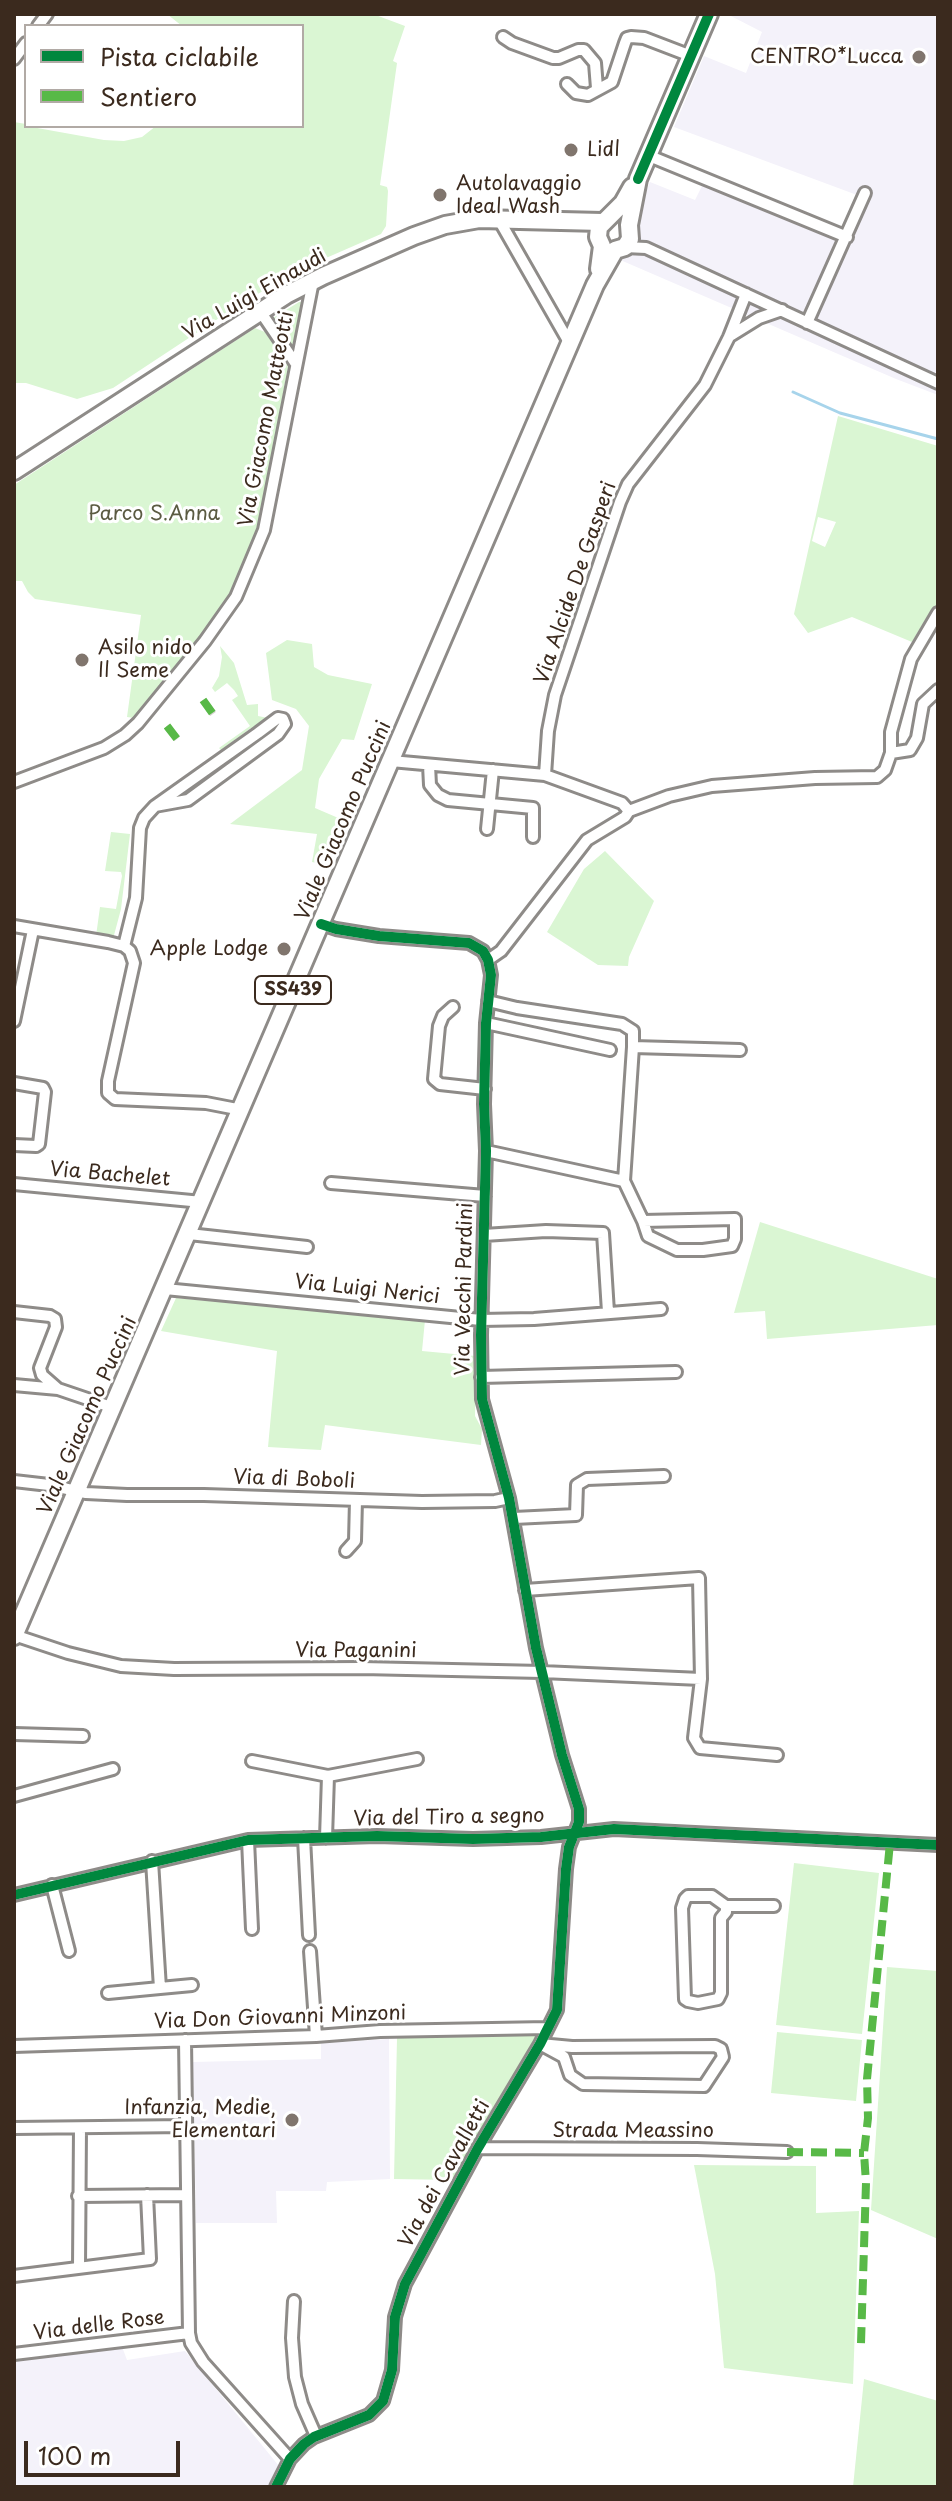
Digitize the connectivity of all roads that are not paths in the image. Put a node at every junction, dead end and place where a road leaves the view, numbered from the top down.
1 (709, 14) edge
2 (503, 37) dead end
3 (691, 56) junction
4 (567, 84) dead end
5 (597, 88) junction
6 (647, 155) junction
7 (865, 193) dead end
8 (498, 218) junction
9 (614, 235) junction
10 (847, 237) junction
11 (313, 281) junction
12 (746, 294) junction
13 (782, 310) junction
14 (260, 311) junction
15 (807, 323) junction
16 (729, 337) junction
17 (570, 344) junction
18 (296, 364) junction
19 (938, 383) edge
20 (14, 471) edge
21 (938, 613) edge
22 (938, 690) edge
23 (891, 753) junction
24 (391, 761) junction
25 (429, 765) junction
26 (493, 770) junction
27 (545, 775) junction
28 (14, 782) edge
29 (489, 804) junction
30 (155, 806) junction
31 (629, 811) junction
32 (487, 829) dead end
33 (533, 837) dead end
34 (321, 924) junction
35 (14, 926) edge
36 (33, 930) junction
37 (124, 946) junction
38 (488, 960) junction
39 (488, 1001) junction
40 (453, 1007) dead end
41 (14, 1021) edge
42 (486, 1023) junction
43 (633, 1047) junction
44 (610, 1050) dead end
45 (740, 1050) dead end
46 (14, 1083) edge
47 (485, 1089) junction
48 (242, 1110) junction
49 (14, 1145) edge
50 (486, 1151) junction
51 (624, 1181) junction
52 (331, 1183) dead end
53 (14, 1184) edge
54 (485, 1196) junction
55 (202, 1202) junction
56 (643, 1221) junction
57 (189, 1234) junction
58 (484, 1235) junction
59 (307, 1247) dead end
60 (165, 1289) junction
61 (661, 1309) dead end
62 (14, 1312) edge
63 (608, 1312) junction
64 (481, 1320) junction
65 (40, 1363) junction
66 (676, 1372) dead end
67 (481, 1377) junction
68 (14, 1385) edge
69 (58, 1389) junction
70 (114, 1408) junction
71 (664, 1476) dead end
72 (14, 1481) edge
73 (77, 1490) junction
74 (509, 1498) junction
75 (356, 1500) junction
76 (514, 1518) junction
77 (346, 1551) dead end
78 (525, 1590) junction
79 (14, 1636) edge
80 (542, 1672) junction
81 (701, 1679) junction
82 (14, 1734) edge
83 (83, 1736) dead end
84 (777, 1755) dead end
85 (417, 1759) dead end
86 (252, 1761) dead end
87 (113, 1769) dead end
88 (328, 1776) junction
89 (14, 1796) edge
90 (576, 1832) junction
91 (304, 1838) junction
92 (326, 1838) junction
93 (248, 1840) junction
94 (938, 1845) edge
95 (152, 1861) junction
96 (52, 1885) junction
97 (14, 1895) edge
98 (726, 1906) junction
99 (774, 1906) dead end
100 (252, 1929) dead end
101 (309, 1935) dead end
102 (69, 1951) dead end
103 (310, 1951) dead end
104 (192, 1985) dead end
105 (160, 1988) junction
106 (108, 1993) dead end
107 (548, 2028) junction
108 (316, 2036) junction
109 (185, 2040) junction
110 (540, 2044) junction
111 (14, 2046) edge
112 (186, 2126) junction
113 (14, 2128) edge
114 (80, 2128) junction
115 (478, 2148) junction
116 (787, 2152) dead end
117 (147, 2195) junction
118 (187, 2195) junction
119 (78, 2196) junction
120 (79, 2267) junction
121 (14, 2276) edge
122 (294, 2301) dead end
123 (189, 2333) junction
124 (14, 2354) edge
125 (316, 2436) junction
126 (290, 2459) junction
127 (276, 2487) edge

1 - 3 main road, Viale Giacomo Puccini
2 - 5 street
3 - 5 street
3 - 6 main road, Viale Giacomo Puccini
4 - 5 street
6 - 9 main road, Viale Giacomo Puccini
6 - 10 street
7 - 10 street
8 - 9 main road, Via Luigi Einaudi
8 - 11 main road, Via Luigi Einaudi
8 - 17 street
9 - 12 street
9 - 17 main road, Viale Giacomo Puccini / SS439
10 - 15 street
11 - 14 main road, Via Luigi Einaudi
11 - 18 street, Via Giacomo Matteotti
12 - 13 street
12 - 16 street, Via Alcide De Gasperi
13 - 15 street
13 - 16 street
14 - 18 street
14 - 20 main road, Via Luigi Einaudi
15 - 19 street
16 - 27 street, Via Alcide De Gasperi
17 - 24 main road, Viale Giacomo Puccini / SS439
18 - 28 street, Via Giacomo Matteotti
21 - 23 street
22 - 23 street
23 - 31 street
24 - 25 street
24 - 34 main road, Viale Giacomo Puccini / SS439
25 - 26 street
25 - 29 street
26 - 27 street
26 - 29 street
27 - 31 street
29 - 32 street
29 - 33 street
30 - 30 street
30 - 37 street
31 - 38 street
34 - 38 street
34 - 48 main road, Viale Giacomo Puccini / SS439
35 - 36 street
36 - 37 street
36 - 41 street
37 - 48 street
38 - 39 street, Via Vecchi Pardini
39 - 42 street, Via Vecchi Pardini
39 - 43 street
40 - 47 street
42 - 44 street
42 - 47 street, Via Vecchi Pardini
43 - 45 street
43 - 51 street
46 - 49 street
47 - 50 street, Via Vecchi Pardini
48 - 55 main road, Viale Giacomo Puccini / SS439
50 - 51 street
50 - 54 street, Via Vecchi Pardini
51 - 56 street
52 - 54 street
53 - 55 street, Via Bachelet
54 - 58 street, Via Vecchi Pardini
55 - 57 main road, Viale Giacomo Puccini / SS439
56 - 56 street
57 - 59 street
57 - 60 main road, Viale Giacomo Puccini / SS439
58 - 63 street
58 - 64 street, Via Vecchi Pardini
60 - 64 street, Via Luigi Nerici
60 - 70 main road, Viale Giacomo Puccini / SS439
61 - 63 street, Via Luigi Nerici
62 - 65 street
63 - 64 street, Via Luigi Nerici
64 - 67 street, Via Vecchi Pardini
65 - 68 street
65 - 69 street
66 - 67 street
67 - 74 street, Via Vecchi Pardini
68 - 69 street
69 - 70 street
70 - 73 main road, Viale Giacomo Puccini / SS439
71 - 76 street
72 - 73 street, Via di Boboli
73 - 75 street, Via di Boboli
73 - 79 main road, Viale Giacomo Puccini / SS439
74 - 75 street, Via di Boboli
74 - 76 street, Via Vecchi Pardini
75 - 77 street
76 - 78 street, Via Vecchi Pardini
78 - 80 street, Via Vecchi Pardini
78 - 81 street
79 - 80 street, Via Paganini
80 - 81 street, Via Paganini
80 - 90 street, Via Vecchi Pardini
81 - 84 street
82 - 83 street
85 - 88 street
86 - 88 street
87 - 89 street
88 - 92 street
90 - 92 street, Via del Tiro a segno
90 - 94 street, Via del Tiro a segno
90 - 107 street, Via dei Cavalletti
91 - 92 street, Via del Tiro a segno
91 - 93 street, Via del Tiro a segno
91 - 101 street
93 - 95 street, Via del Tiro a segno
93 - 100 street
95 - 96 street, Via del Tiro a segno
95 - 105 street
96 - 97 street, Via del Tiro a segno
96 - 102 street
98 - 98 street
98 - 99 street
103 - 108 street
104 - 105 street
105 - 106 street
107 - 108 street, Via Don Giovanni Minzoni
107 - 110 street, Via dei Cavalletti
108 - 109 street, Via Don Giovanni Minzoni
109 - 111 street, Via Don Giovanni Minzoni
109 - 112 street
110 - 110 street
110 - 115 street, Via dei Cavalletti
112 - 114 street
112 - 118 street
113 - 114 street
114 - 119 street
115 - 116 street, Strada Meassino
115 - 125 street, Via dei Cavalletti
117 - 118 street
117 - 119 street
117 - 120 street
118 - 123 street
119 - 120 street
120 - 121 street
122 - 125 street
123 - 124 street, Via delle Rose
123 - 126 street
125 - 126 street, Via dei Cavalletti
126 - 127 street, Via dei Cavalletti

